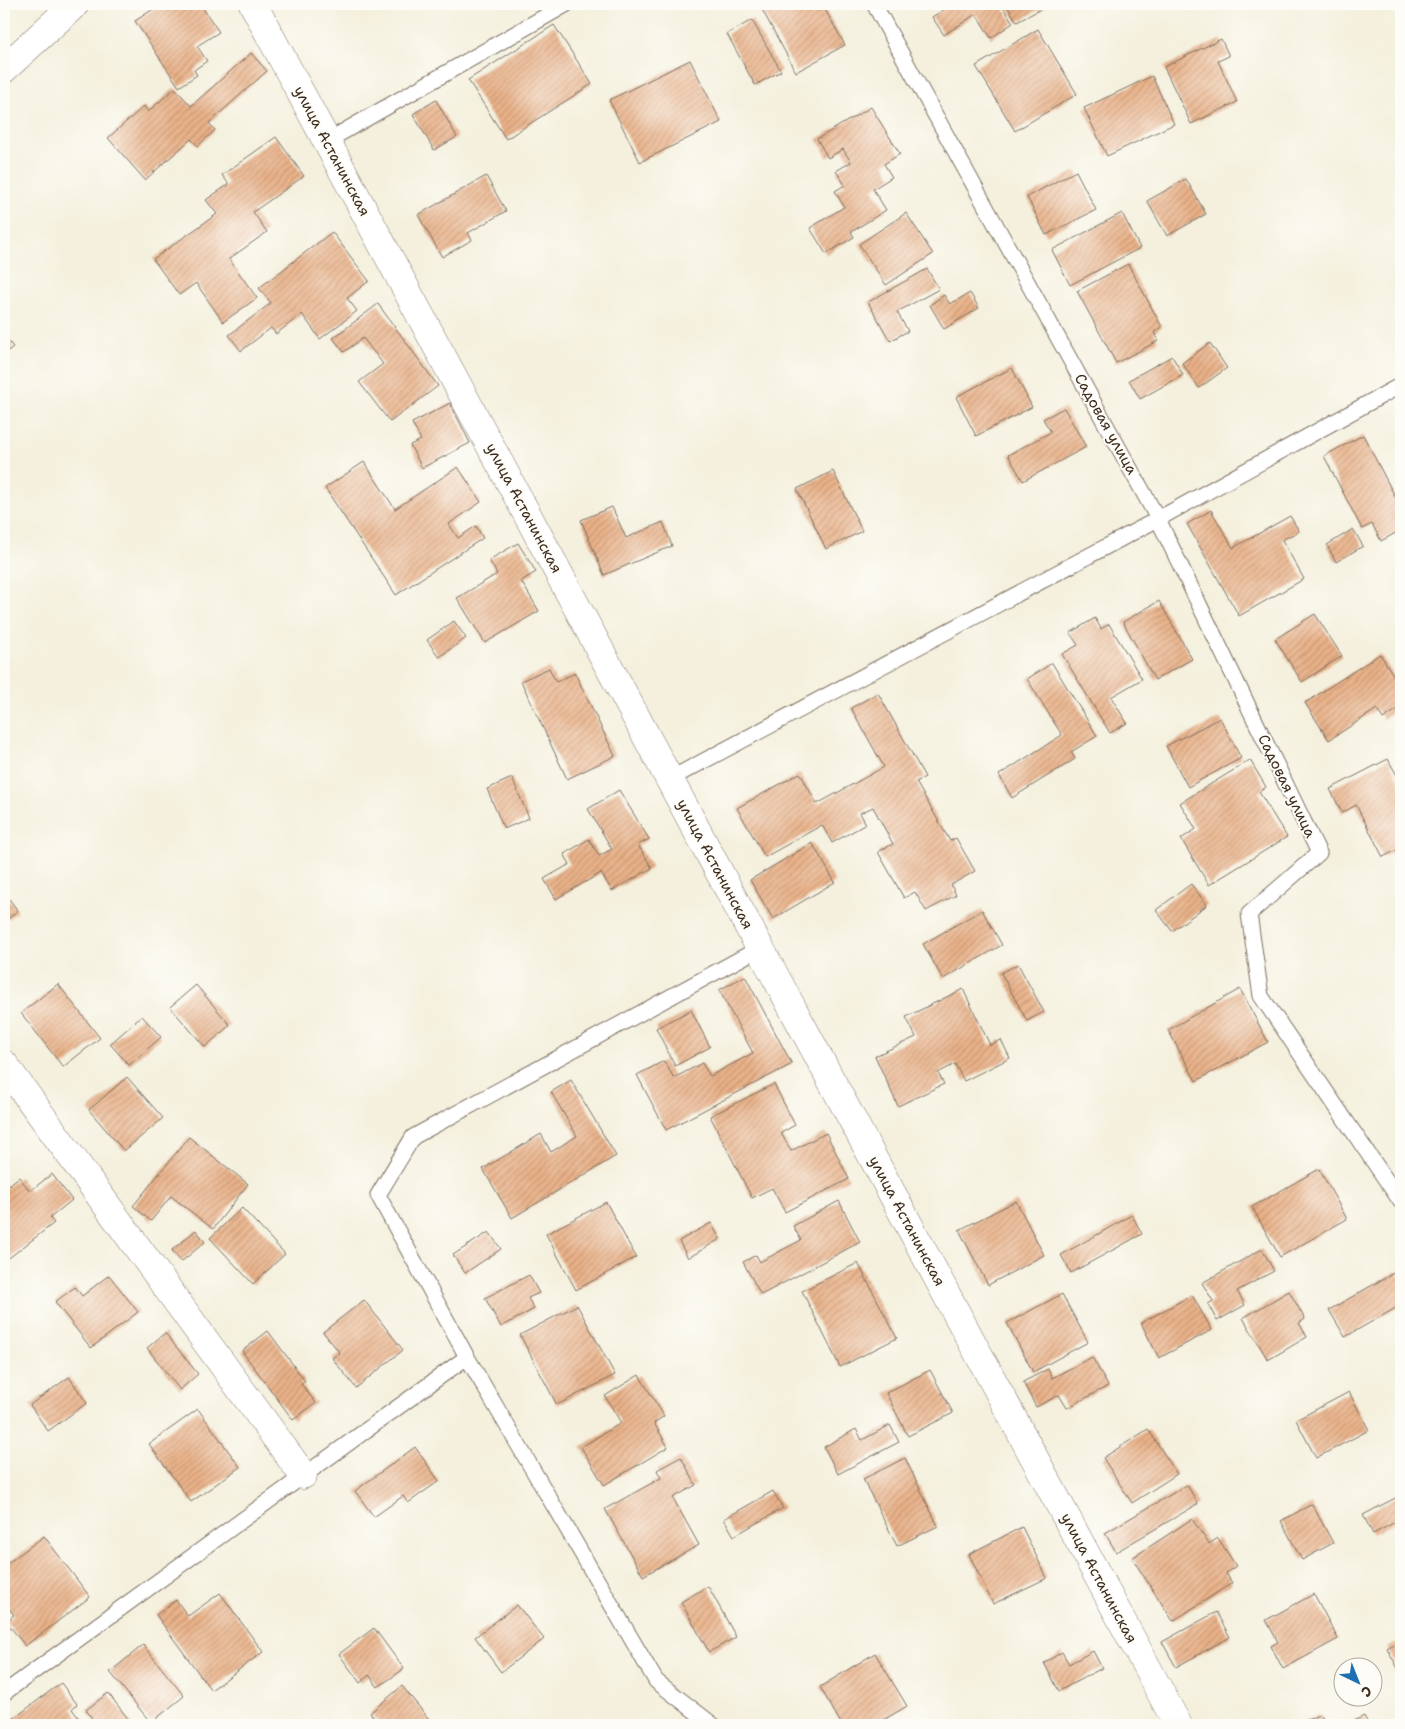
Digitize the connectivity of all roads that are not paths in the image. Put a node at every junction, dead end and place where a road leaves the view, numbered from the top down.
1 (75, 4) edge
2 (252, 4) edge
3 (567, 4) edge
4 (874, 4) edge
5 (4, 69) edge
6 (326, 141) junction
7 (1401, 385) edge
8 (1158, 519) junction
9 (670, 779) junction
10 (760, 948) junction
11 (4, 1064) edge
12 (1401, 1202) edge
13 (467, 1357) junction
14 (303, 1475) junction
15 (4, 1693) edge
16 (713, 1725) edge
17 (1178, 1725) edge

1 - 5 street
2 - 6 street, улица Астанинская
3 - 6 lane
4 - 8 lane, Садовая улица
6 - 9 street, улица Астанинская
7 - 8 lane
8 - 9 lane
8 - 12 lane, Садовая улица
9 - 10 street, улица Астанинская
10 - 13 lane
10 - 17 street, улица Астанинская
11 - 14 street
13 - 14 lane
13 - 16 lane
14 - 15 lane

